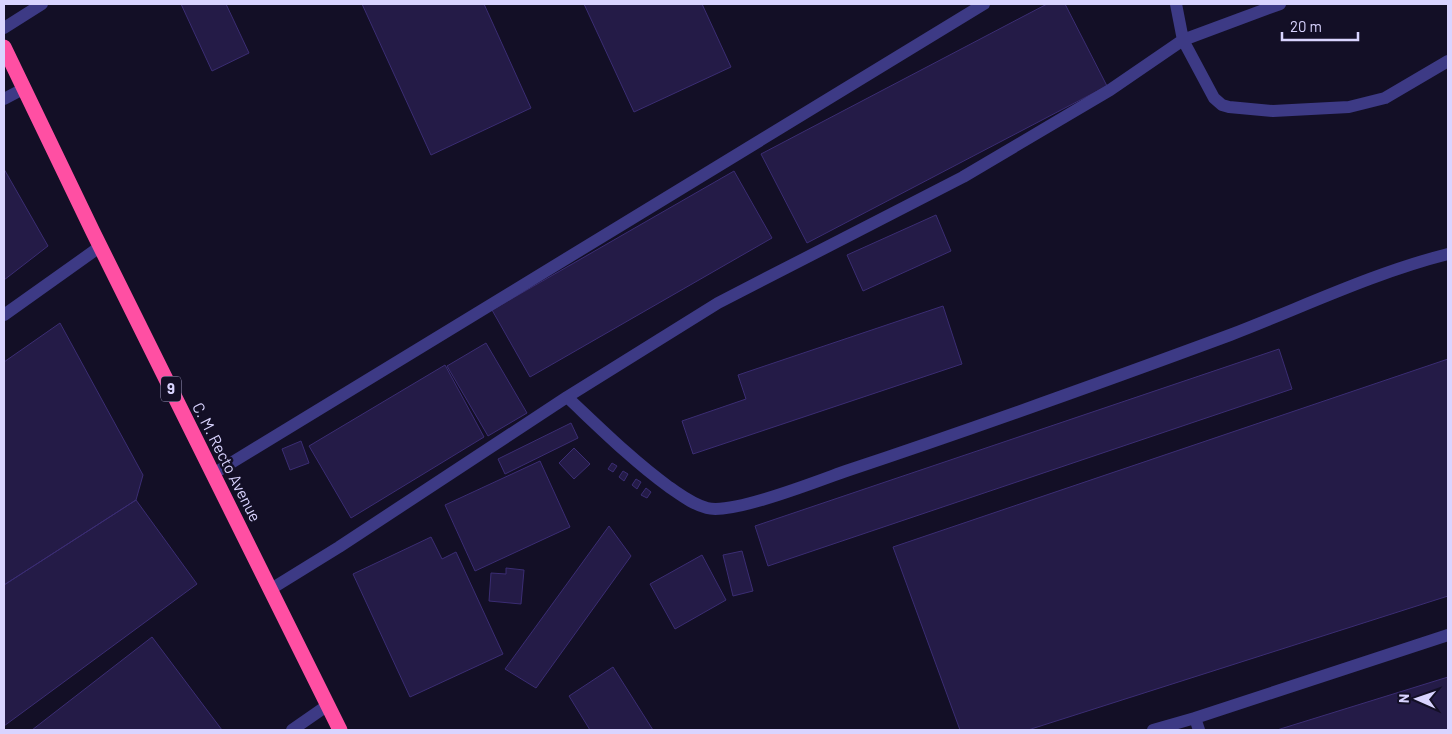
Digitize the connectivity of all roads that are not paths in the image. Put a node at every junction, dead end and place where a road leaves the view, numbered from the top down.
1 (42, 4) edge
2 (984, 4) edge
3 (1176, 4) edge
4 (1280, 4) edge
5 (4, 28) edge
6 (1183, 40) junction
7 (4, 47) edge
8 (1448, 62) edge
9 (23, 89) junction
10 (4, 99) edge
11 (101, 246) junction
12 (1448, 254) edge
13 (4, 315) edge
14 (567, 397) junction
15 (213, 474) junction
16 (271, 589) junction
17 (1448, 636) edge
18 (328, 704) junction
19 (1197, 724) edge
20 (292, 730) edge
21 (340, 730) edge
22 (1153, 730) edge

1 - 5 lane
2 - 15 lane
3 - 6 lane
4 - 6 lane
6 - 8 lane
6 - 14 lane
7 - 9 highway, C. M. Recto Avenue / 9
9 - 10 lane
9 - 11 highway, C. M. Recto Avenue / 9
11 - 13 lane
11 - 15 highway, C. M. Recto Avenue / 9
12 - 14 lane
14 - 16 lane
15 - 16 highway, C. M. Recto Avenue / 9
16 - 18 highway, C. M. Recto Avenue / 9
17 - 19 lane
18 - 20 lane
18 - 21 highway, C. M. Recto Avenue / 9
19 - 22 lane

